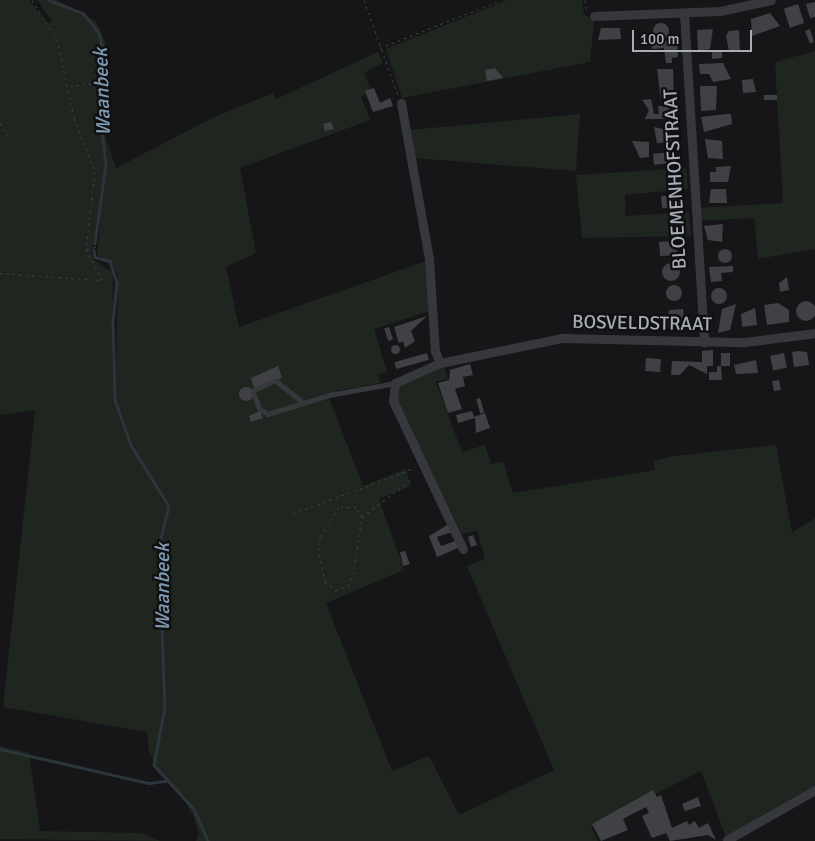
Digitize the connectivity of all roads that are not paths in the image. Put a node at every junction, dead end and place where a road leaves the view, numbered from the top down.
1 (771, 0) edge
2 (684, 13) junction
3 (594, 16) road end
4 (401, 103) road end
5 (815, 333) edge
6 (704, 342) junction
7 (440, 363) junction
8 (395, 383) junction
9 (302, 402) junction
10 (462, 549) dead end
11 (815, 790) edge
12 (727, 840) edge

1 - 2 street
2 - 3 street
2 - 6 street, BLOEMENHOFSTRAAT
4 - 7 street
5 - 6 street, BOSVELDSTRAAT
6 - 7 street, BOSVELDSTRAAT
7 - 8 street, BOSVELDSTRAAT
8 - 9 lane
8 - 10 street
9 - 9 lane
11 - 12 street

